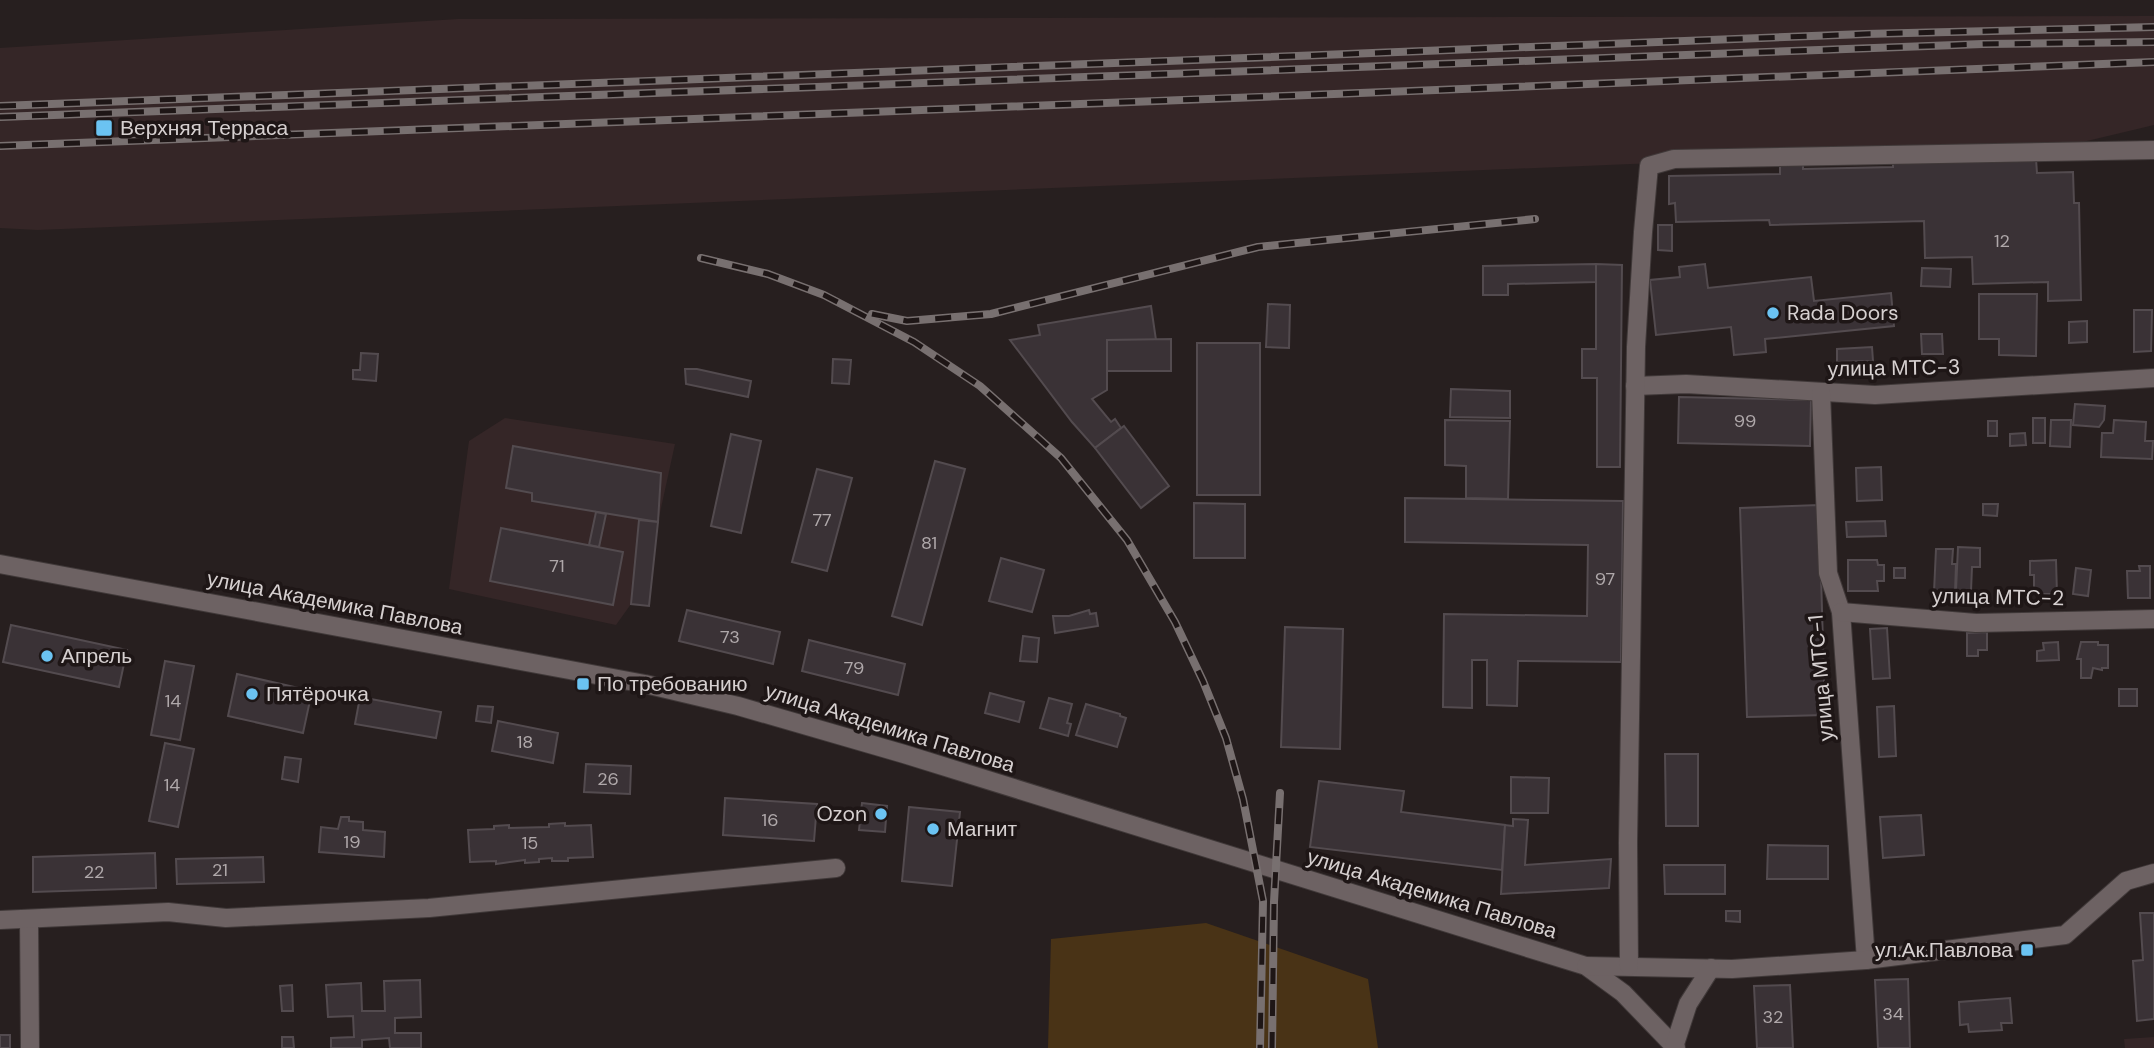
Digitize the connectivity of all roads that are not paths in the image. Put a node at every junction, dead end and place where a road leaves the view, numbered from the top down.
1 (2154, 150) edge
2 (2154, 378) edge
3 (1635, 386) junction
4 (1821, 392) junction
5 (0, 564) edge
6 (1840, 612) junction
7 (2154, 619) edge
8 (836, 868) dead end
9 (2154, 873) edge
10 (29, 919) junction
11 (0, 920) edge
12 (1866, 960) junction
13 (1586, 966) junction
14 (1629, 966) junction
15 (1711, 968) junction
16 (1675, 1047) edge
17 (30, 1048) edge

1 - 3 street
2 - 4 street, улица МТС-3
3 - 4 street, улица МТС-3
3 - 14 street
4 - 6 street, улица МТС-1
5 - 13 street, улица Академика Павлова
6 - 7 street, улица МТС-2
6 - 12 street, улица МТС-1
8 - 10 street
9 - 12 street
10 - 11 street
10 - 17 street
12 - 15 street
13 - 14 street
13 - 16 street
14 - 15 street
15 - 16 street

